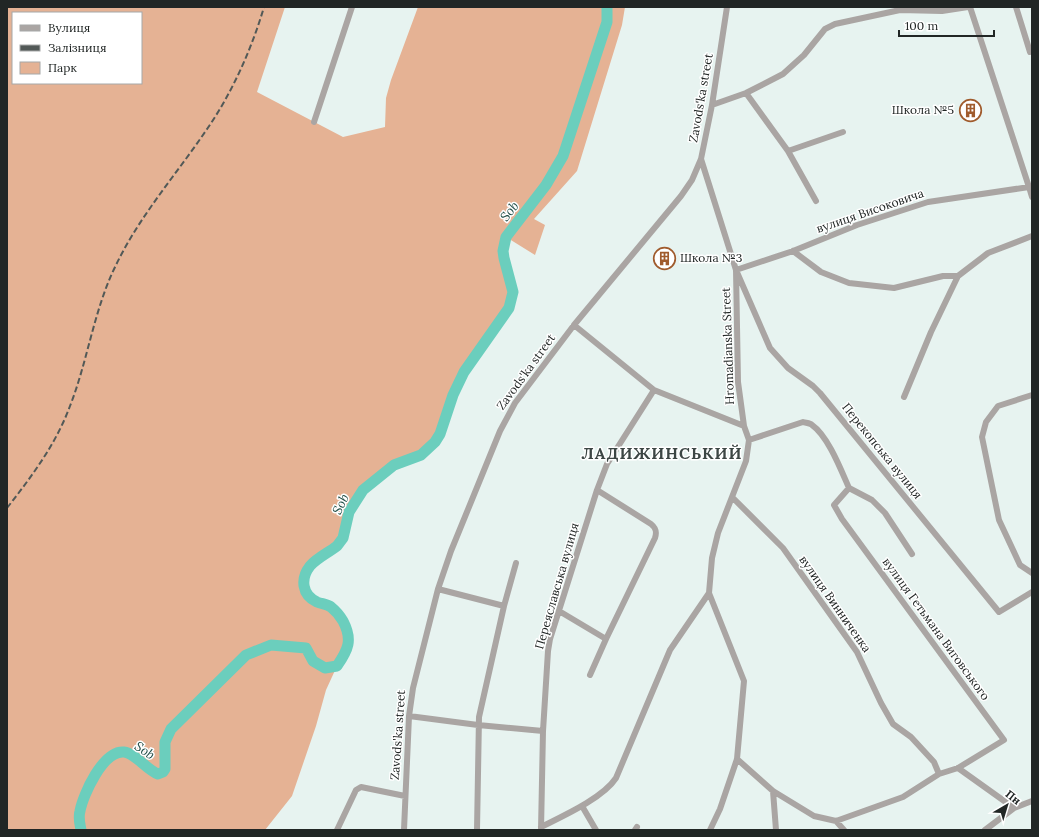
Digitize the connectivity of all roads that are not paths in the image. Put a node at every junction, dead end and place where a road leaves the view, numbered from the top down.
1 (352, 7) edge
2 (727, 7) edge
3 (969, 7) edge
4 (1016, 7) edge
5 (1030, 52) dead end
6 (746, 93) junction
7 (712, 105) junction
8 (314, 122) dead end
9 (843, 132) dead end
10 (788, 151) junction
11 (701, 159) junction
12 (1028, 187) junction
13 (1032, 197) edge
14 (816, 201) dead end
15 (1032, 236) edge
16 (793, 251) junction
17 (736, 270) junction
18 (958, 276) junction
19 (574, 325) junction
20 (654, 390) junction
21 (1032, 395) edge
22 (904, 397) dead end
23 (744, 426) junction
24 (749, 440) junction
25 (848, 488) junction
26 (597, 490) junction
27 (733, 498) junction
28 (912, 554) dead end
29 (516, 563) dead end
30 (1032, 573) edge
31 (438, 589) junction
32 (1032, 592) edge
33 (708, 593) junction
34 (504, 606) junction
35 (559, 611) junction
36 (606, 639) junction
37 (590, 675) dead end
38 (409, 716) junction
39 (478, 725) junction
40 (543, 731) junction
41 (737, 759) junction
42 (958, 768) junction
43 (939, 774) junction
44 (773, 791) junction
45 (405, 796) junction
46 (1032, 801) edge
47 (582, 806) junction
48 (1014, 808) junction
49 (836, 822) junction
50 (541, 829) edge
51 (337, 830) edge
52 (404, 830) edge
53 (477, 830) edge
54 (596, 830) edge
55 (710, 830) edge
56 (776, 830) edge
57 (844, 830) edge
58 (985, 830) edge

1 - 8 street
2 - 7 street, Zavods'ka street
3 - 6 street
3 - 12 street
4 - 5 street
6 - 7 street
6 - 10 street
7 - 11 street, Zavods'ka street
9 - 10 street
10 - 14 street
11 - 17 street, Hromadianska Street
11 - 19 street, Zavods'ka street
12 - 13 street
12 - 16 street, вулиця Високовича
15 - 18 street
16 - 17 street, вулиця Високовича
16 - 18 street
17 - 23 street, Hromadianska Street
17 - 32 street, Перекопська вулиця
18 - 22 street
19 - 20 street
19 - 31 street, Zavods'ka street
20 - 23 street
20 - 26 street, Переяславська вулиця
21 - 30 street
23 - 24 street, Hromadianska Street
24 - 25 street
24 - 27 street, Hromadianska Street
25 - 28 street
25 - 42 street, вулиця Гетьмана Виговського
26 - 35 street, Переяславська вулиця
26 - 36 street
27 - 33 street, Hromadianska Street
27 - 43 street, вулиця Винниченка
29 - 34 street
31 - 34 street
31 - 38 street, Zavods'ka street
33 - 41 street
33 - 47 street
34 - 39 street
35 - 36 street
35 - 40 street, Переяславська вулиця
36 - 37 street
38 - 39 street
38 - 45 street, Zavods'ka street
39 - 40 street
39 - 53 street
40 - 50 street, Переяславська вулиця
41 - 44 street
41 - 55 street
42 - 43 street
42 - 48 street
43 - 49 street
44 - 49 street
44 - 56 street
45 - 51 street
45 - 52 street, Zavods'ka street
46 - 48 street
47 - 50 street
47 - 54 street
48 - 58 street
49 - 57 street

